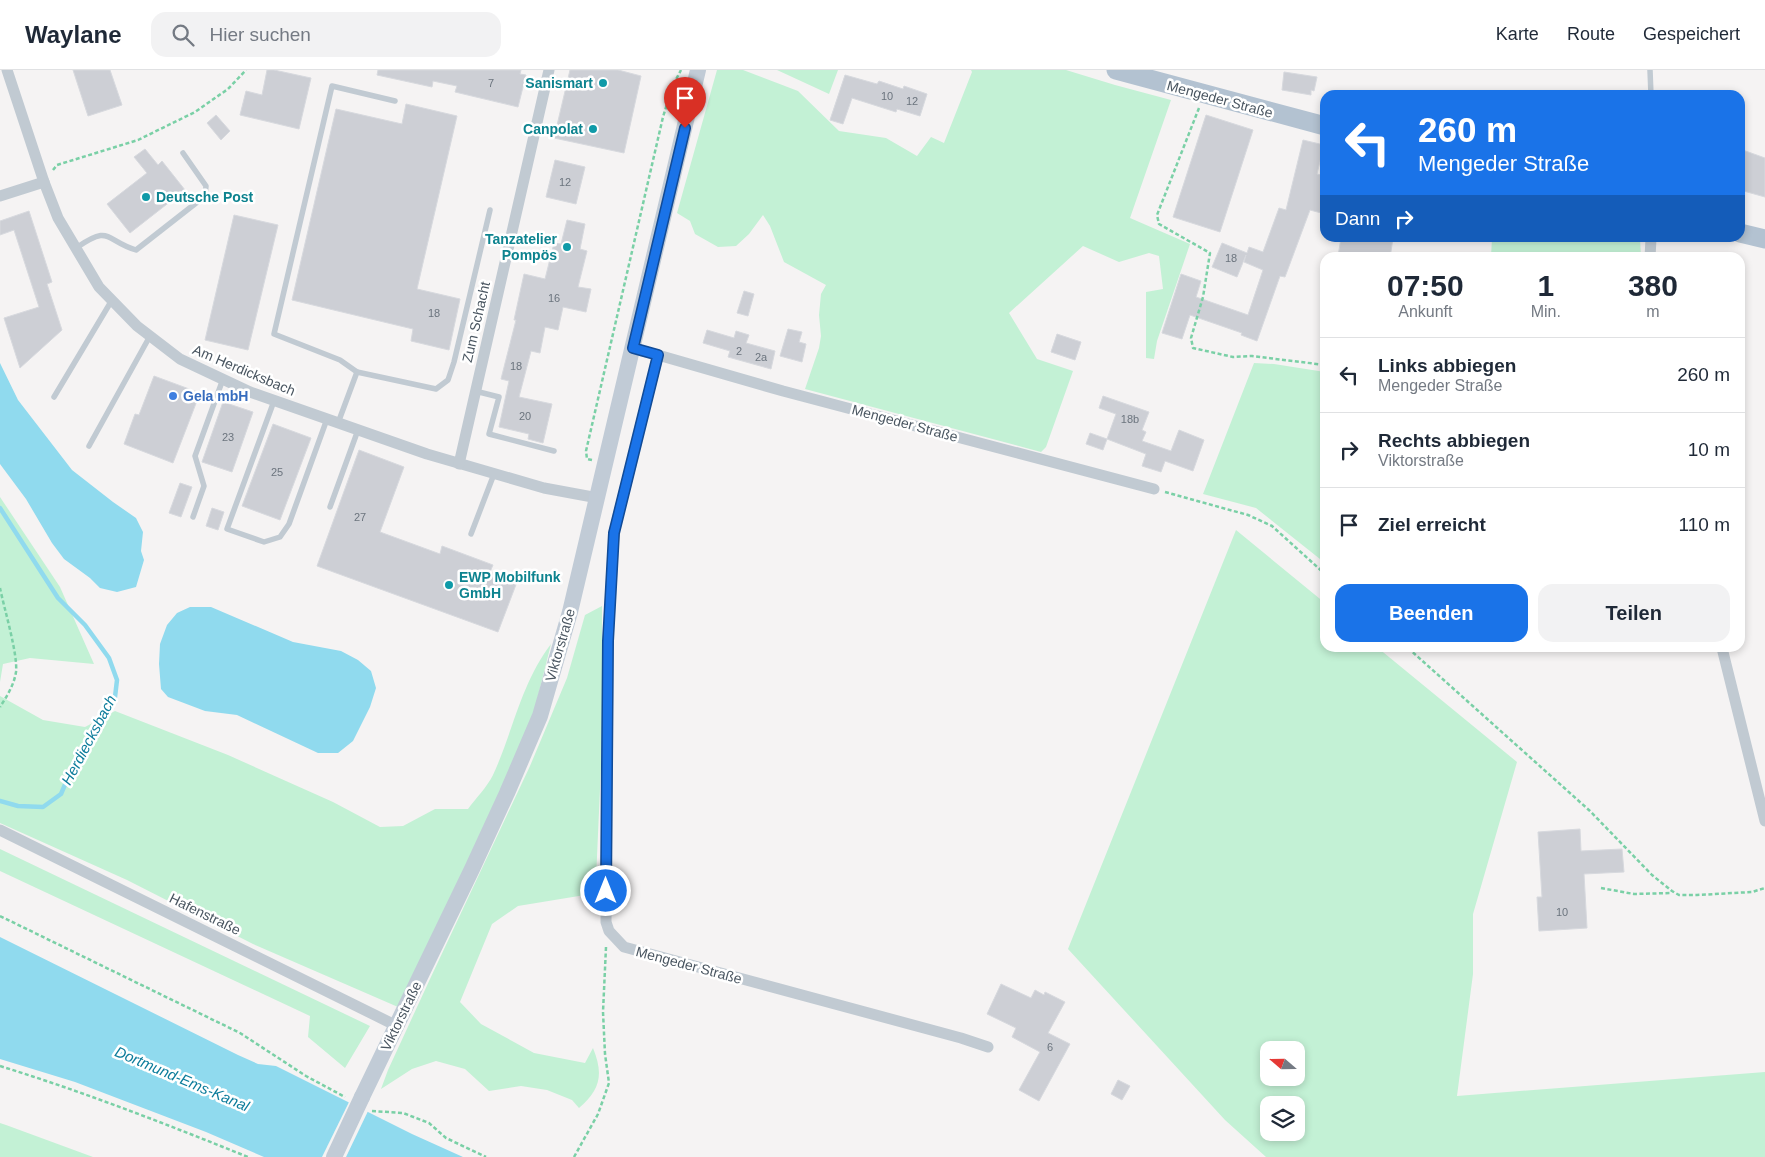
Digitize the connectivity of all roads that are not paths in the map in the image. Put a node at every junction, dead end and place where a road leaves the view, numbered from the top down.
1 (7, 70) edge
2 (549, 70) edge
3 (698, 70) edge
4 (1116, 70) edge
5 (1650, 70) edge
6 (1650, 90) edge
7 (395, 101) dead end
8 (1320, 125) edge
9 (183, 153) dead end
10 (44, 182) junction
11 (0, 196) edge
12 (490, 210) dead end
13 (1745, 234) edge
14 (1765, 240) edge
15 (76, 248) junction
16 (112, 300) junction
17 (150, 336) junction
18 (633, 348) junction
19 (658, 355) junction
20 (357, 372) junction
21 (223, 379) junction
22 (475, 391) junction
23 (54, 397) dead end
24 (274, 400) junction
25 (332, 421) junction
26 (358, 430) junction
27 (88, 446) dead end
28 (554, 451) dead end
29 (459, 464) junction
30 (494, 474) junction
31 (1154, 489) road end
32 (598, 498) junction
33 (330, 506) dead end
34 (193, 517) dead end
35 (471, 534) dead end
36 (1723, 652) edge
37 (1765, 821) edge
38 (0, 830) edge
39 (396, 1026) junction
40 (988, 1047) dead end
41 (334, 1157) edge

1 - 10 street, Am Herdicksbach
2 - 22 street, Zum Schacht
3 - 18 main road, Viktorstraße
4 - 8 main road, Mengeder Straße
5 - 6 lane
7 - 20 lane
9 - 15 lane
10 - 11 street
10 - 15 street, Am Herdicksbach
12 - 20 lane
13 - 14 main road
15 - 16 street, Am Herdicksbach
16 - 17 street, Am Herdicksbach
16 - 23 lane
17 - 21 street, Am Herdicksbach
17 - 27 lane
18 - 19 street, Mengeder Straße
18 - 32 main road, Viktorstraße
19 - 31 street, Mengeder Straße
19 - 40 street, Mengeder Straße
20 - 25 lane
21 - 24 street, Am Herdicksbach
21 - 34 lane
22 - 28 lane
22 - 29 street, Zum Schacht
24 - 25 street, Am Herdicksbach
24 - 25 lane
25 - 26 street, Am Herdicksbach
26 - 29 street, Am Herdicksbach
26 - 33 lane
29 - 30 street, Am Herdicksbach
30 - 32 street, Am Herdicksbach
30 - 35 lane
32 - 39 main road, Viktorstraße
36 - 37 street
38 - 39 street, Hafenstraße
39 - 41 main road, Viktorstraße, bridge

